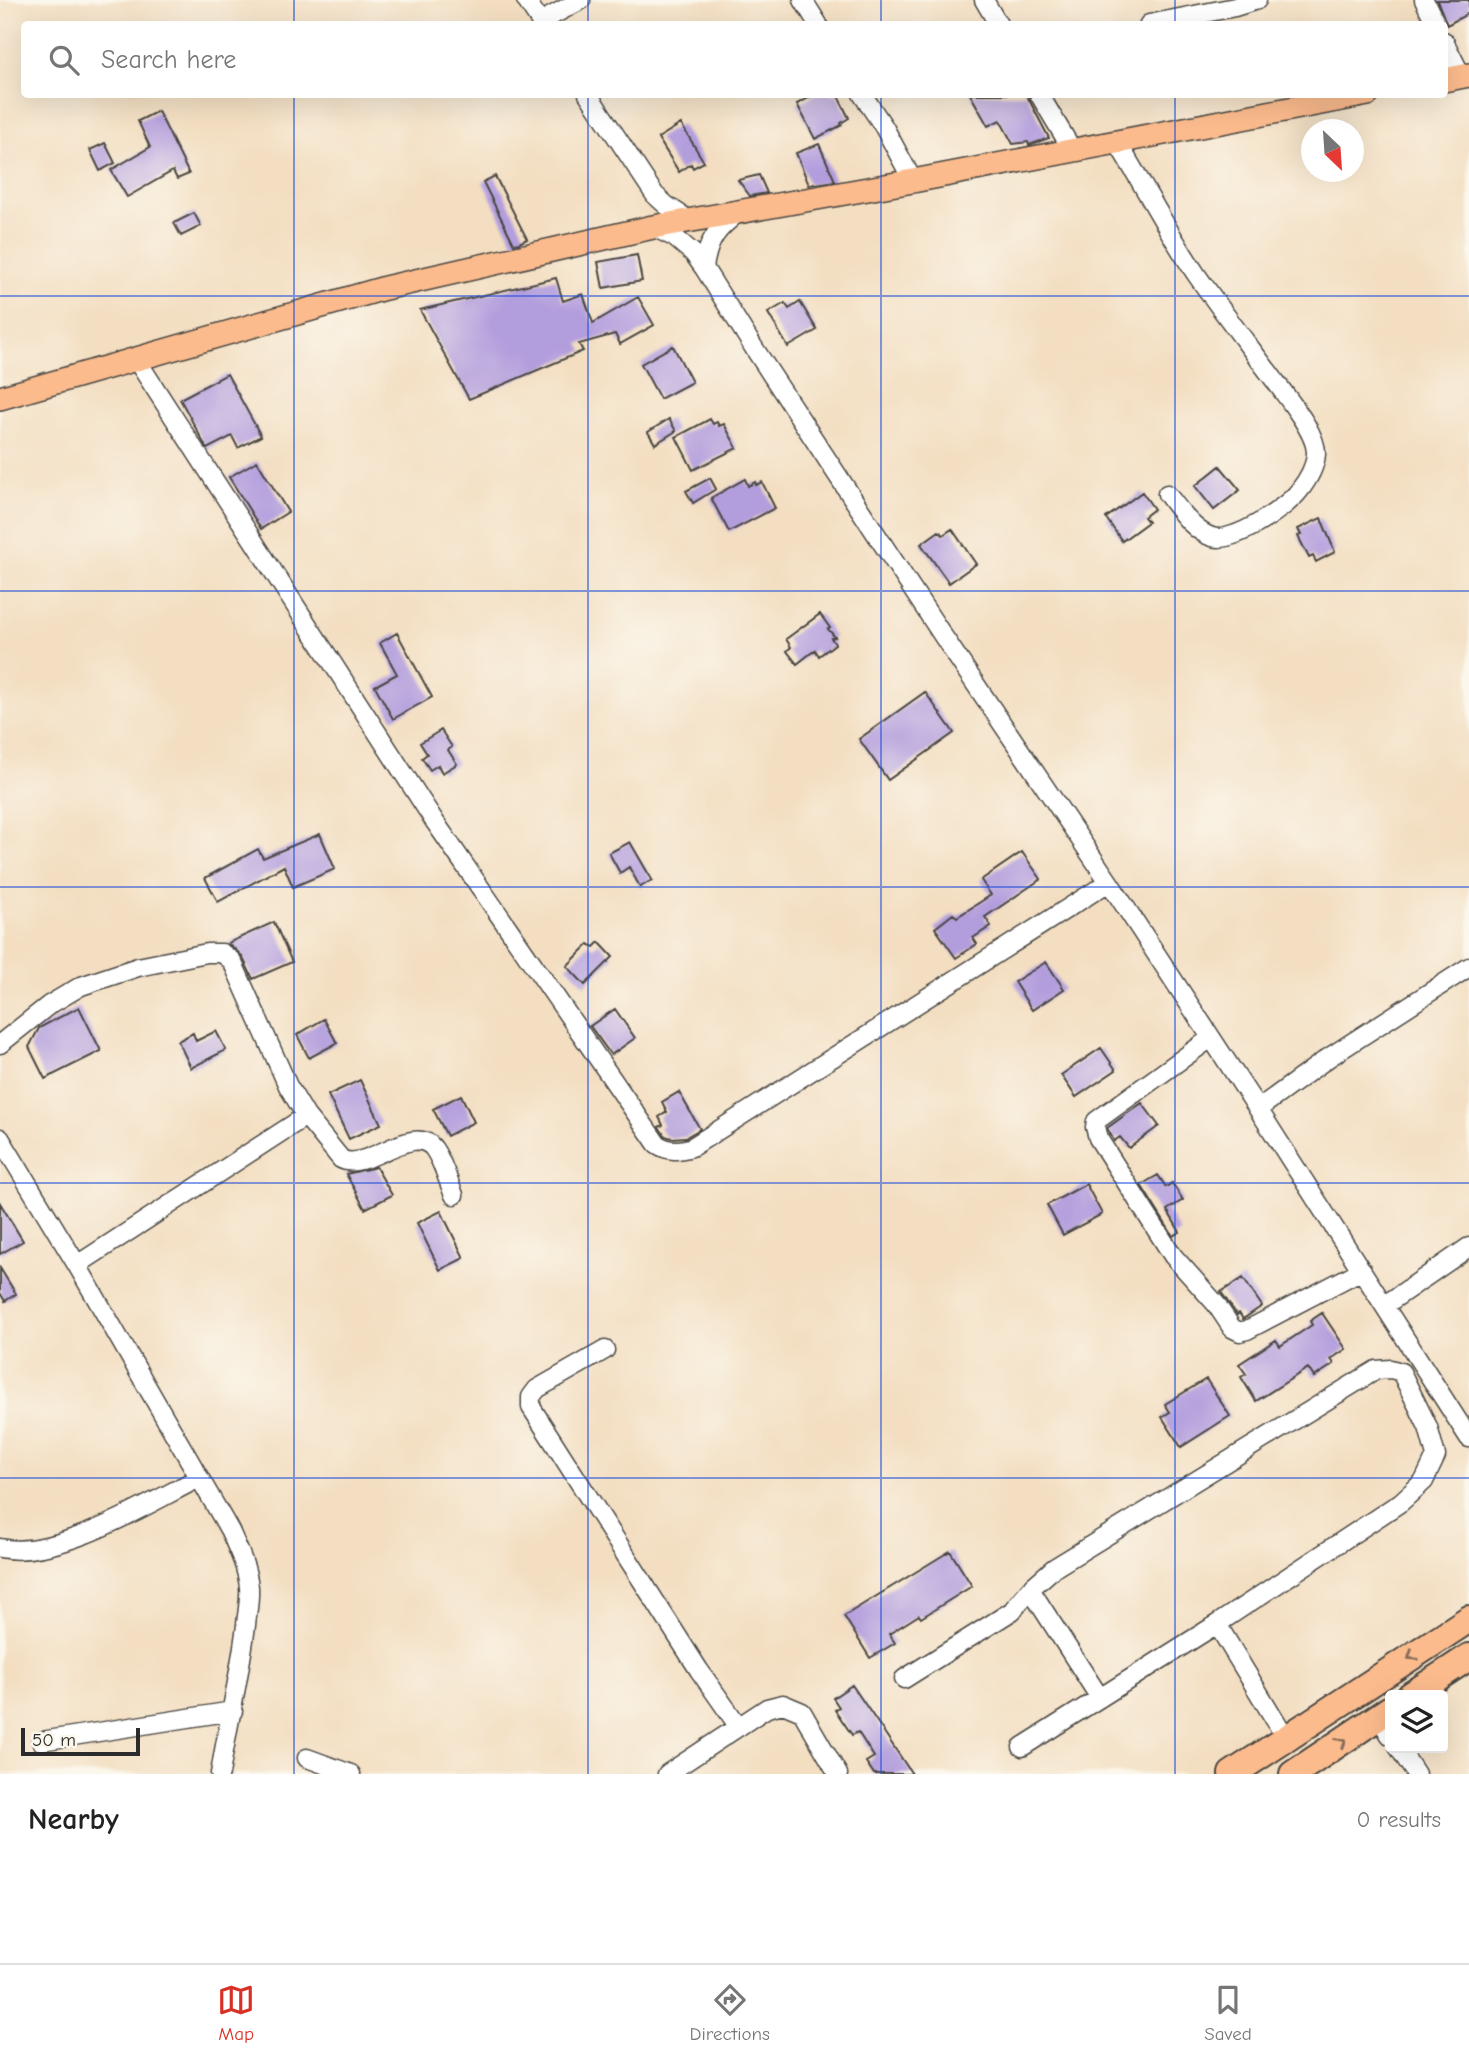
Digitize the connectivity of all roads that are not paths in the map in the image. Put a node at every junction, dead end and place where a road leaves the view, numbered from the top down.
1 (526, 0) edge
2 (581, 0) edge
3 (803, 0) edge
4 (984, 0) edge
5 (1257, 0) edge
6 (1424, 0) edge
7 (540, 21) edge
8 (544, 21) edge
9 (816, 21) edge
10 (996, 21) edge
11 (1164, 21) edge
12 (1434, 21) edge
13 (1448, 51) edge
14 (1459, 77) edge
15 (591, 98) edge
16 (865, 98) edge
17 (1041, 98) edge
18 (1347, 98) edge
19 (1118, 142) junction
20 (1073, 151) junction
21 (913, 181) junction
22 (739, 212) junction
23 (689, 220) junction
24 (653, 227) junction
25 (704, 268) junction
26 (136, 359) junction
27 (0, 398) edge
28 (1167, 494) dead end
29 (1109, 882) junction
30 (1469, 967) edge
31 (1211, 1038) junction
32 (0, 1044) edge
33 (1258, 1109) junction
34 (306, 1116) junction
35 (0, 1138) edge
36 (454, 1195) dead end
37 (1469, 1247) edge
38 (77, 1265) junction
39 (1362, 1270) junction
40 (1385, 1305) junction
41 (605, 1350) dead end
42 (1469, 1438) edge
43 (199, 1478) junction
44 (0, 1548) edge
45 (1030, 1588) junction
46 (1469, 1619) edge
47 (1216, 1624) junction
48 (1468, 1658) edge
49 (904, 1679) dead end
50 (1419, 1690) edge
51 (1100, 1698) junction
52 (233, 1711) junction
53 (1385, 1721) edge
54 (739, 1727) junction
55 (1286, 1738) junction
56 (41, 1741) dead end
57 (1022, 1747) dead end
58 (1402, 1753) edge
59 (307, 1758) dead end
60 (686, 1769) edge
61 (220, 1774) edge
62 (352, 1774) edge
63 (667, 1774) edge
64 (838, 1774) edge
65 (1232, 1774) edge
66 (1293, 1774) edge
67 (1416, 1774) edge

1 - 7 street
2 - 8 street
3 - 9 street
4 - 10 street
5 - 11 street
6 - 12 street
13 - 14 street
15 - 23 street
16 - 21 street
17 - 20 street
18 - 19 main road
19 - 20 main road
19 - 28 street
20 - 21 main road
21 - 22 main road
22 - 23 main road
22 - 25 street
23 - 24 main road
24 - 25 street
24 - 26 main road
25 - 29 street
26 - 27 main road
26 - 29 street
29 - 31 street
30 - 33 street
31 - 33 street
31 - 39 street
32 - 34 street
33 - 39 street
34 - 36 street
34 - 38 street
35 - 38 street
37 - 40 street
38 - 43 street
39 - 40 street
40 - 42 street
41 - 54 street
43 - 44 street
43 - 52 street
45 - 47 street
45 - 49 street
45 - 51 street
46 -> 55 highway
47 - 51 street
47 - 55 street
48 - 50 highway
51 - 57 street
52 - 56 street
52 - 61 street
66 -> 53 highway
54 - 60 street
54 - 64 street
55 - 65 highway
58 - 67 street
59 - 62 street
60 - 63 street

